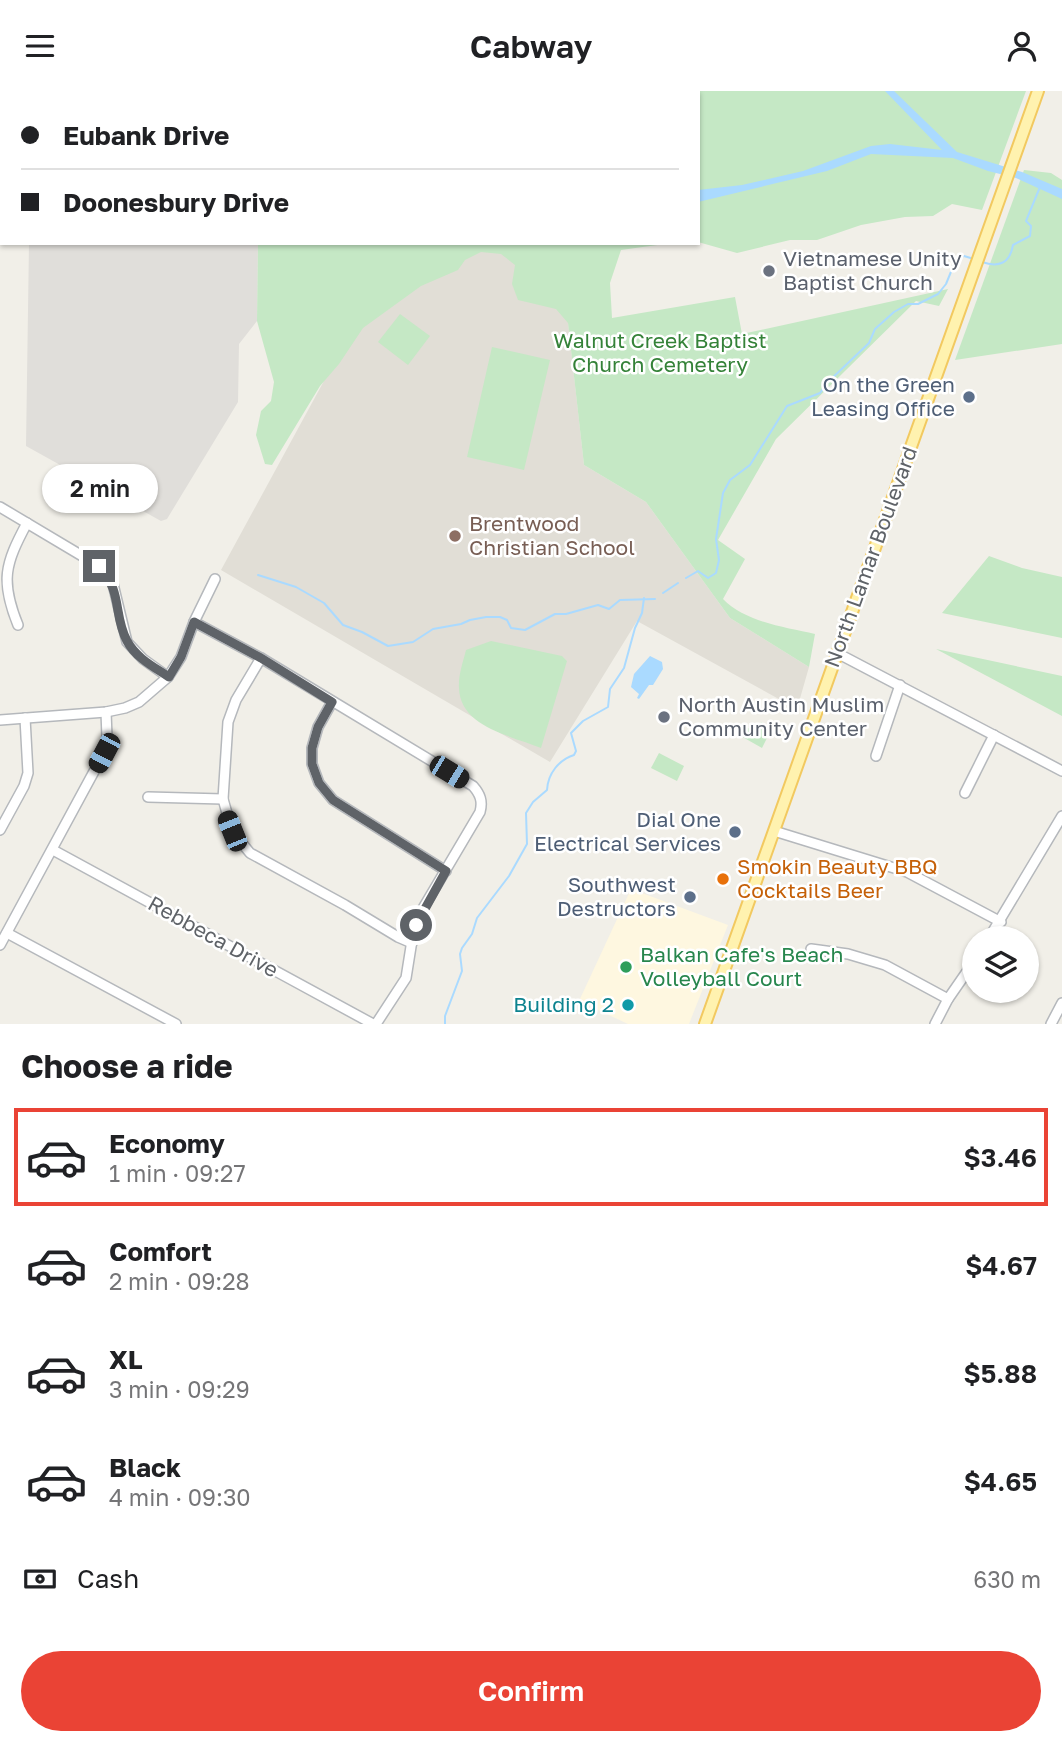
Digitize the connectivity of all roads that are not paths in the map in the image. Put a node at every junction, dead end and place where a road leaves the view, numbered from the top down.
1 (1038, 91) edge
2 (0, 507) edge
3 (27, 523) junction
4 (215, 579) dead end
5 (194, 622) junction
6 (18, 625) dead end
7 (837, 653) junction
8 (261, 658) junction
9 (169, 677) junction
10 (900, 685) junction
11 (332, 702) junction
12 (106, 712) junction
13 (25, 718) junction
14 (0, 720) edge
15 (994, 735) junction
16 (876, 756) dead end
17 (1062, 771) edge
18 (965, 793) dead end
19 (148, 797) dead end
20 (223, 799) junction
21 (1062, 815) edge
22 (0, 828) edge
23 (774, 831) junction
24 (53, 849) junction
25 (446, 871) junction
26 (1001, 922) junction
27 (998, 926) edge
28 (7, 933) junction
29 (412, 943) junction
30 (0, 945) edge
31 (811, 949) dead end
32 (962, 979) edge
33 (948, 999) junction
34 (1062, 1003) edge
35 (176, 1024) edge
36 (374, 1024) edge
37 (705, 1024) edge
38 (934, 1024) edge
39 (1051, 1024) edge

1 - 7 main road, North Lamar Boulevard
2 - 3 street
3 - 6 street
3 - 9 street
4 - 5 street
5 - 8 street
5 - 9 street
7 - 10 street
7 - 23 main road, North Lamar Boulevard
8 - 11 street
8 - 20 street
9 - 12 street
10 - 15 street
10 - 16 street
11 - 25 street
11 - 25 street
12 - 13 street
12 - 24 street
13 - 14 street
13 - 22 street
15 - 17 street
15 - 18 street
19 - 20 street
20 - 29 street
21 - 26 street
23 - 26 street
23 - 37 main road, North Lamar Boulevard
24 - 28 street
24 - 36 street, Rebbeca Drive
25 - 29 street
26 - 27 street
28 - 30 street
28 - 35 street
29 - 36 street
31 - 33 street
32 - 33 street
33 - 38 street
34 - 39 street

